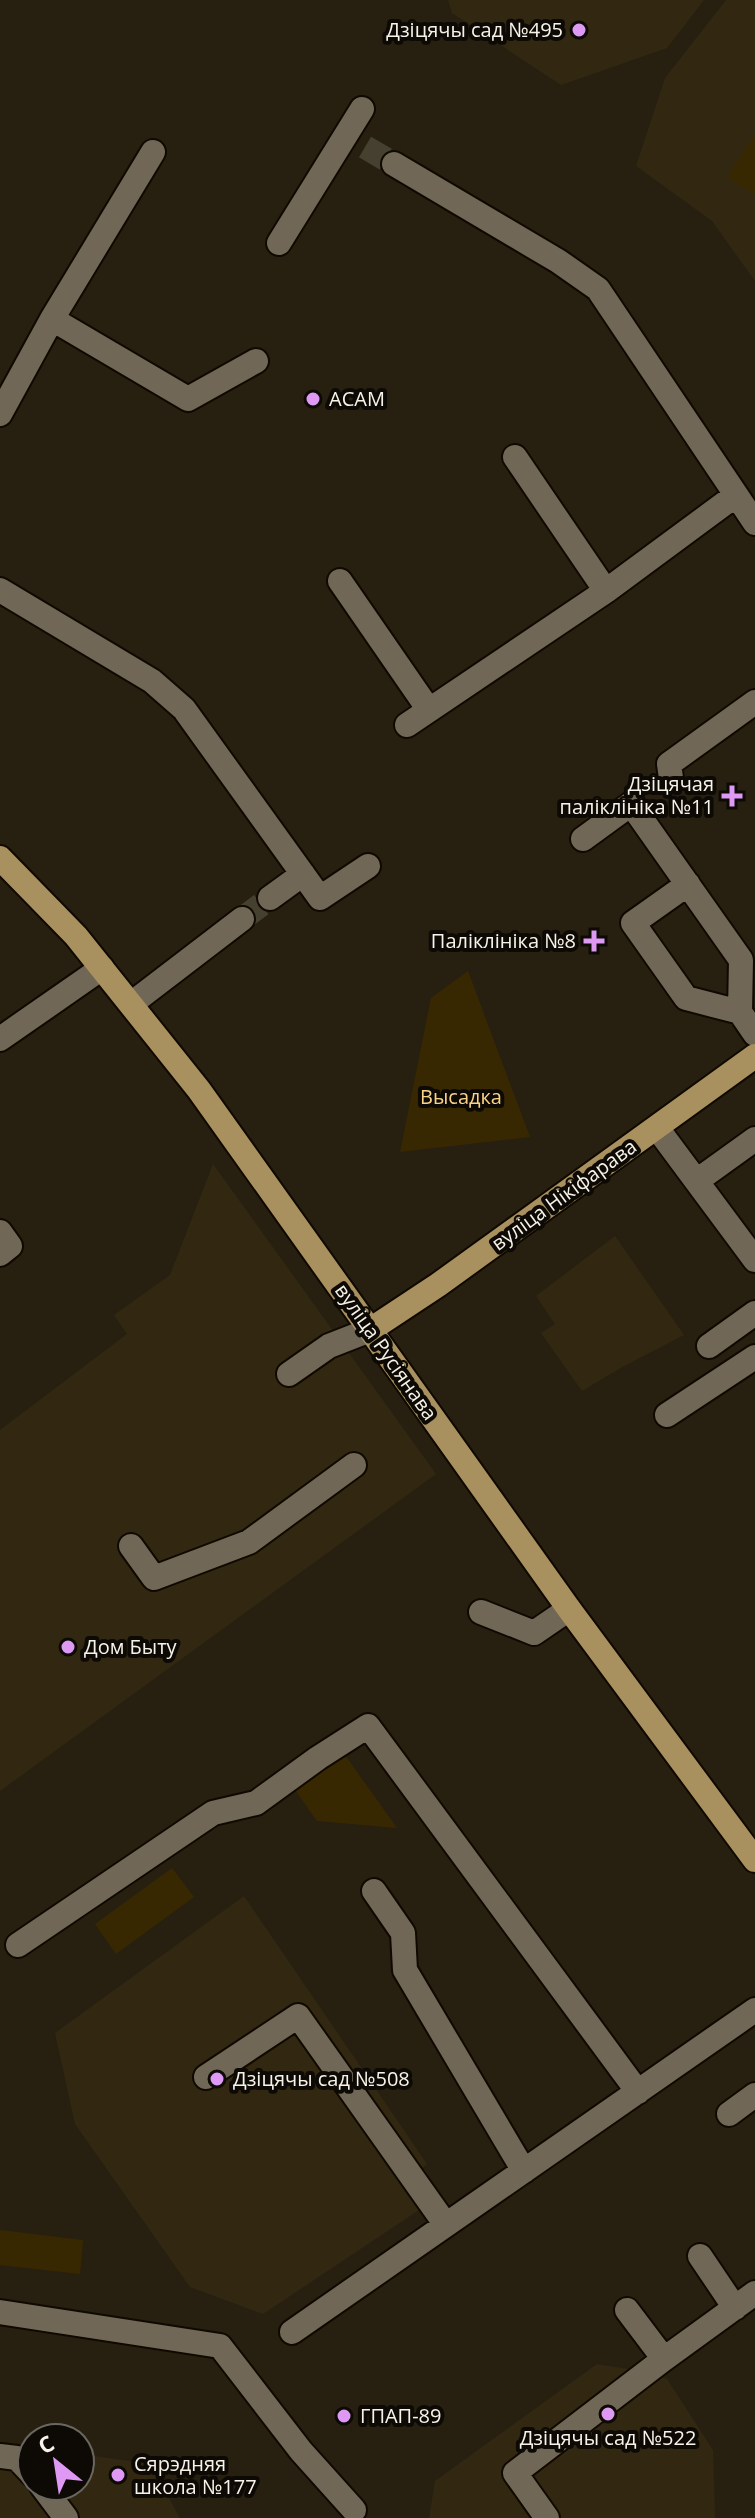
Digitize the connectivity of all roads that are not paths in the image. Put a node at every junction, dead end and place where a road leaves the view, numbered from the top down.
1 (362, 109) dead end
2 (153, 152) dead end
3 (394, 164) tunnel mouth
4 (279, 243) dead end
5 (52, 319) junction
6 (256, 361) dead end
7 (0, 364) edge
8 (21, 377) junction
9 (0, 414) edge
10 (515, 457) dead end
11 (736, 495) junction
12 (755, 523) edge
13 (340, 581) dead end
14 (0, 590) edge
15 (606, 591) junction
16 (755, 702) edge
17 (429, 710) junction
18 (407, 725) dead end
19 (671, 778) dead end
20 (583, 839) dead end
21 (0, 858) edge
22 (368, 866) dead end
23 (303, 874) junction
24 (688, 884) junction
25 (270, 898) tunnel mouth
26 (242, 919) tunnel mouth
27 (102, 968) junction
28 (131, 1004) junction
29 (740, 1012) junction
30 (755, 1034) edge
31 (0, 1039) edge
32 (755, 1056) edge
33 (657, 1128) junction
34 (755, 1139) edge
35 (698, 1180) junction
36 (0, 1232) edge
37 (0, 1254) edge
38 (755, 1260) edge
39 (755, 1313) edge
40 (370, 1330) junction
41 (709, 1346) dead end
42 (755, 1357) edge
43 (289, 1374) dead end
44 (667, 1415) dead end
45 (354, 1465) dead end
46 (131, 1546) dead end
47 (569, 1609) junction
48 (481, 1612) dead end
49 (755, 1860) edge
50 (374, 1891) dead end
51 (18, 1945) dead end
52 (755, 2011) edge
53 (206, 2077) dead end
54 (638, 2092) junction
55 (755, 2095) edge
56 (729, 2114) dead end
57 (524, 2171) junction
58 (446, 2225) junction
59 (700, 2256) dead end
60 (745, 2301) edge
61 (627, 2310) dead end
62 (0, 2312) edge
63 (292, 2332) dead end
64 (664, 2359) junction
65 (352, 2515) edge
66 (547, 2518) edge

1 - 4 lane
2 - 5 lane
3 - 11 lane
5 - 6 lane
5 - 8 lane
7 - 8 lane
8 - 9 lane
10 - 15 lane
11 - 12 lane
11 - 15 lane
13 - 17 lane
14 - 23 lane
15 - 17 lane
16 - 19 lane
17 - 18 lane
20 - 24 lane
21 - 27 main road, вуліца Русіянава
22 - 23 lane
23 - 25 lane
24 - 29 lane
24 - 29 lane
26 - 28 lane
27 - 28 main road, вуліца Русіянава
27 - 31 lane
28 - 40 main road, вуліца Русіянава
29 - 30 lane
32 - 33 main road, вуліца Нікіфарава
33 - 35 lane
33 - 40 main road, вуліца Нікіфарава
34 - 35 lane
35 - 38 lane
36 - 37 lane
39 - 41 lane
40 - 43 lane
40 - 47 main road, вуліца Русіянава
42 - 44 lane
45 - 46 lane
47 - 48 lane
47 - 49 main road, вуліца Русіянава
50 - 57 lane
51 - 54 lane
52 - 54 lane
53 - 58 lane
54 - 57 lane
55 - 56 lane
57 - 58 lane
58 - 63 lane
59 - 60 lane
60 - 64 lane
61 - 64 lane
62 - 65 lane
64 - 66 lane

